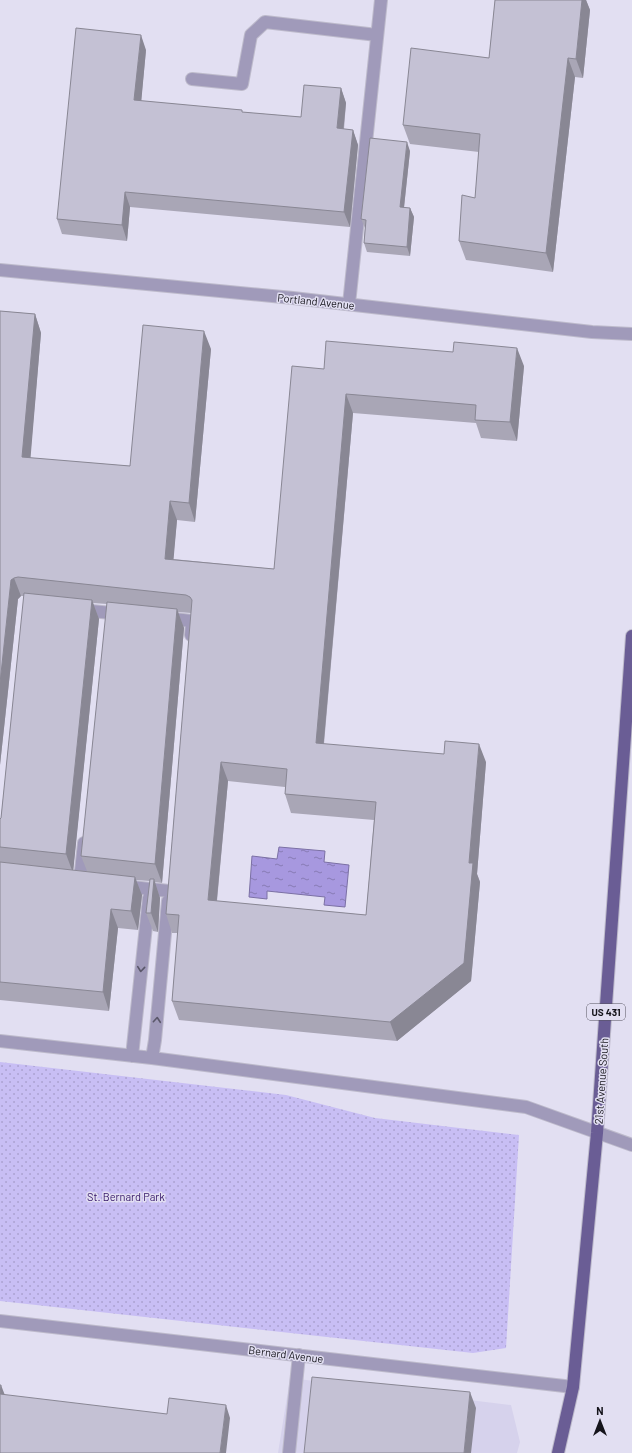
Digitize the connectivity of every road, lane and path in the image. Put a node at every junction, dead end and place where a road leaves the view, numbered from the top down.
1 (381, 0) edge
2 (377, 35) junction
3 (192, 79) dead end
4 (0, 270) edge
5 (349, 304) junction
6 (632, 334) edge
7 (69, 608) edge
8 (130, 615) edge
9 (153, 617) edge
10 (632, 636) edge
11 (190, 645) edge
12 (85, 833) edge
13 (66, 879) edge
14 (111, 884) edge
15 (150, 889) junction
16 (0, 1041) edge
17 (132, 1056) junction
18 (152, 1058) junction
19 (597, 1132) junction
20 (632, 1145) edge
21 (0, 1320) edge
22 (299, 1355) junction
23 (573, 1387) junction
24 (289, 1453) edge
25 (558, 1453) edge

1 - 2 street
2 - 3 street
2 - 5 street
4 - 5 street, Portland Avenue
5 - 6 street, Portland Avenue
7 - 8 street
9 - 11 street
10 - 19 main road, 21st Avenue South / US 431
12 - 13 street
14 - 15 street
15 -> 17 street
18 -> 15 street
16 - 17 street
17 - 18 street
18 - 19 street
19 - 20 street
19 - 23 main road, 21st Avenue South / US 431
21 - 22 street, Bernard Avenue
22 - 23 street, Bernard Avenue
22 - 24 street
23 - 25 main road, 21st Avenue South / US 431

